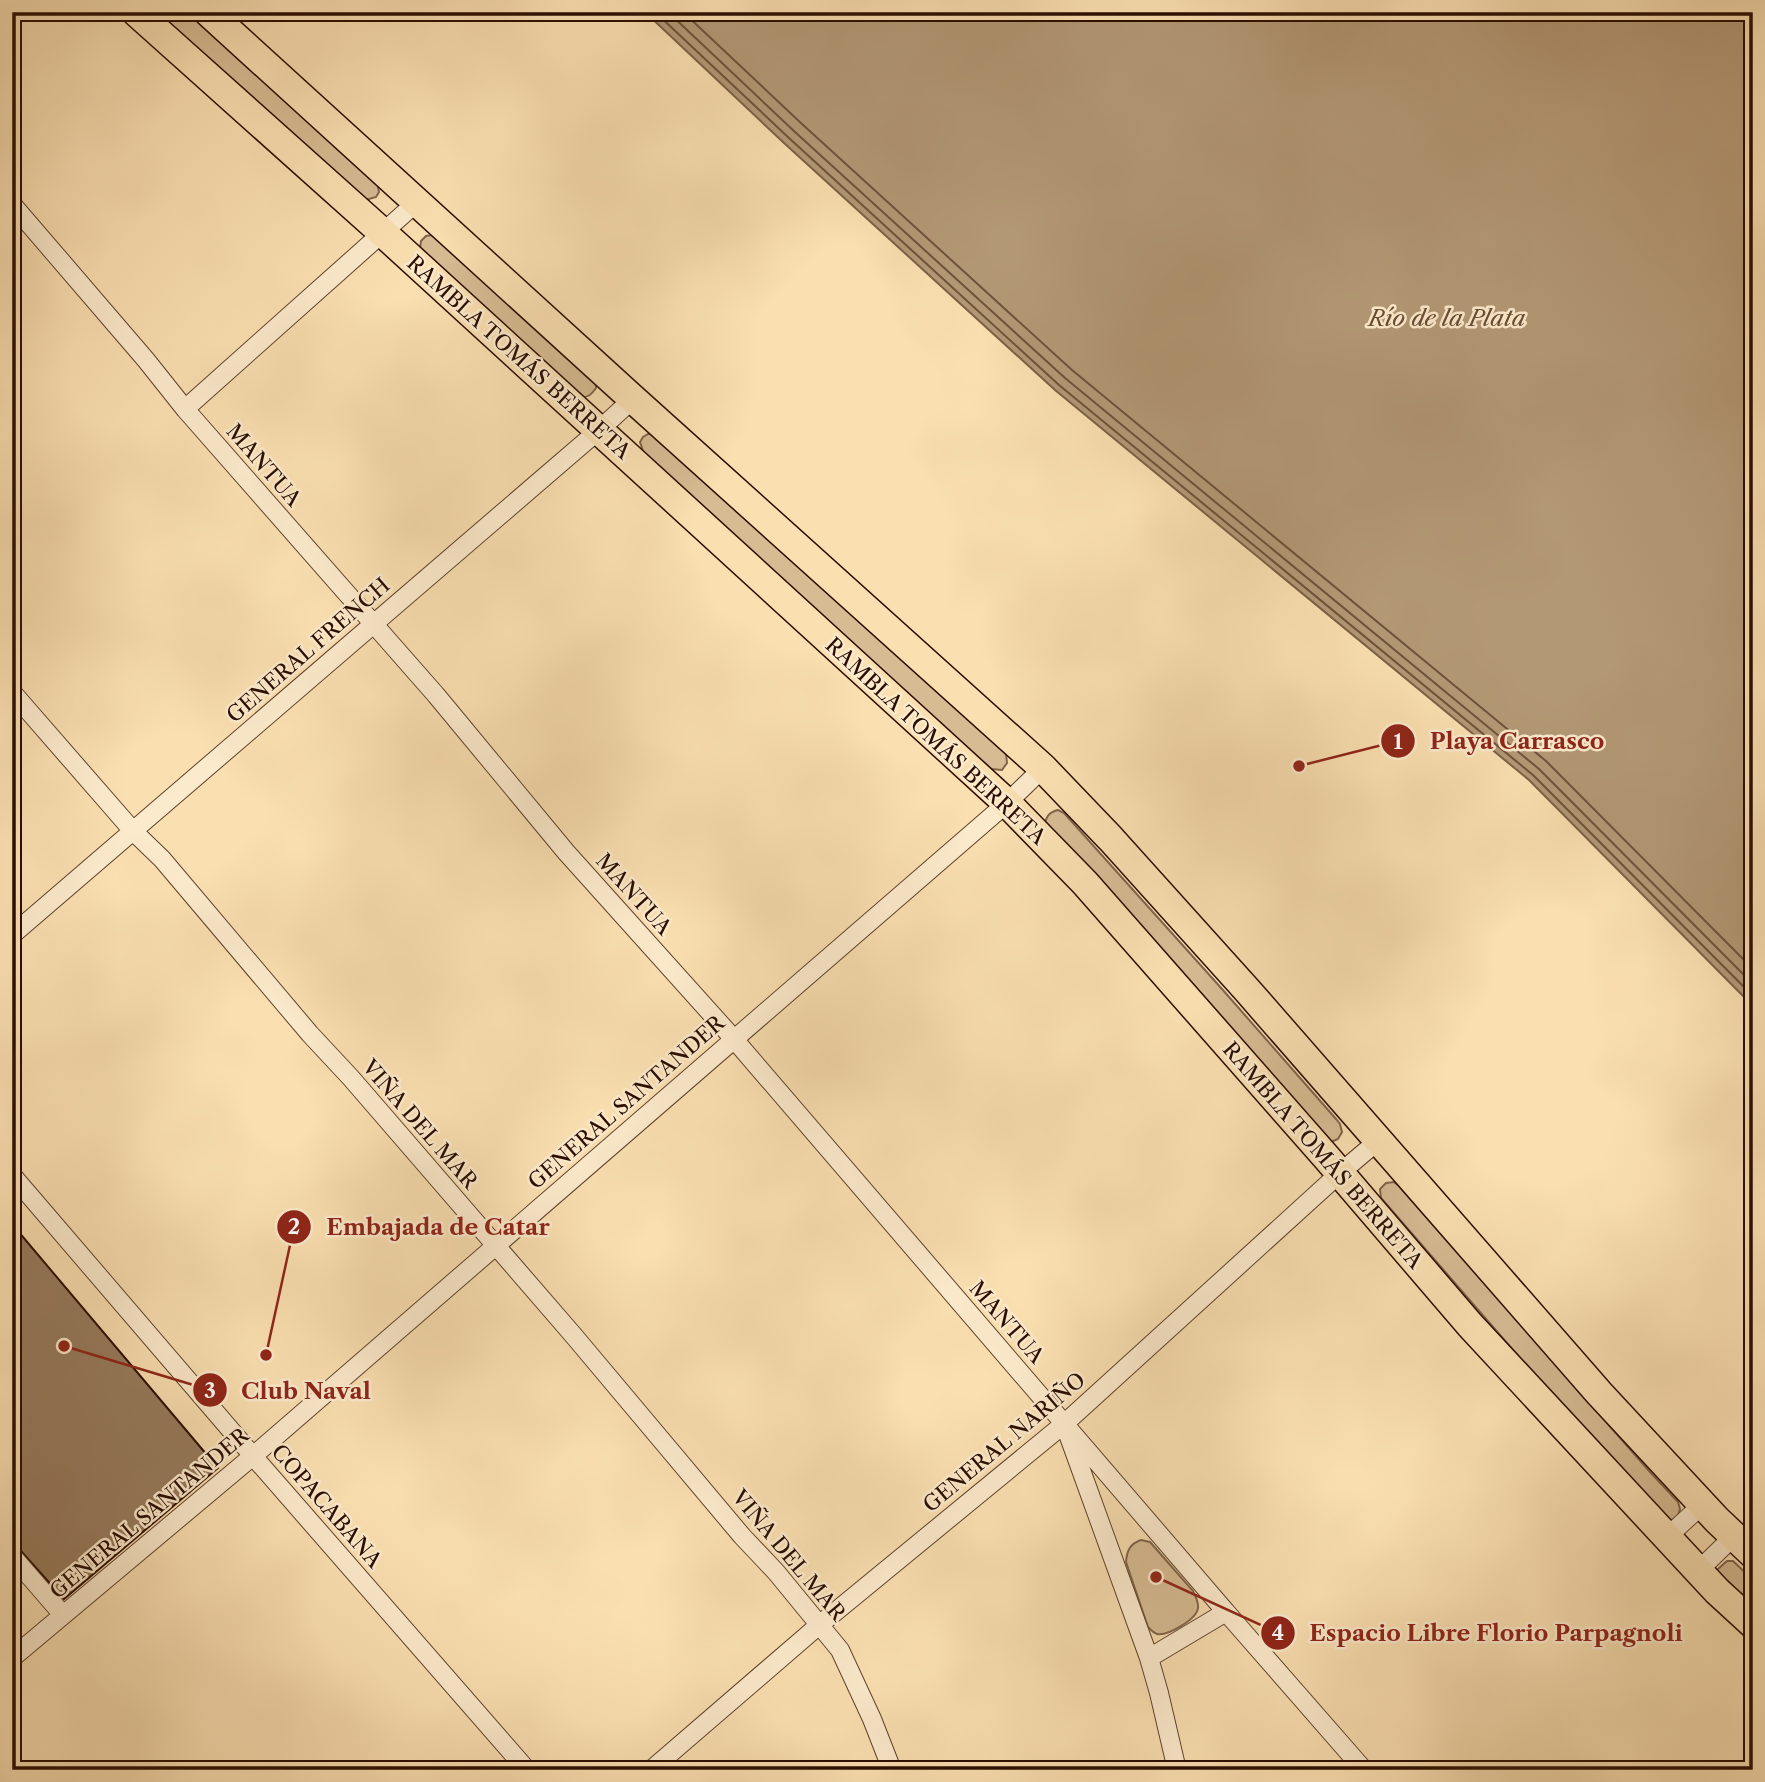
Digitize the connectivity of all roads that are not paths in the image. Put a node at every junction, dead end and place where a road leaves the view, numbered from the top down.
1 (136, 12) edge
2 (208, 12) edge
3 (417, 202) junction
4 (12, 204) edge
5 (383, 233) junction
6 (633, 399) junction
7 (186, 409) junction
8 (599, 430) junction
9 (373, 625) junction
10 (12, 692) edge
11 (1043, 768) junction
12 (1007, 803) junction
13 (133, 831) junction
14 (12, 935) edge
15 (733, 1038) junction
16 (1379, 1140) junction
17 (1340, 1173) junction
18 (12, 1175) edge
19 (495, 1247) junction
20 (1064, 1424) junction
21 (253, 1456) junction
22 (1703, 1504) junction
23 (1667, 1537) junction
24 (1743, 1545) edge
25 (12, 1556) edge
26 (1698, 1570) junction
27 (1226, 1612) junction
28 (63, 1615) junction
29 (1753, 1624) edge
30 (818, 1626) junction
31 (12, 1658) edge
32 (1149, 1658) junction
33 (527, 1770) edge
34 (651, 1770) edge
35 (892, 1770) edge
36 (1177, 1770) edge
37 (1364, 1770) edge

1 - 5 main road, RAMBLA TOMÁS BERRETA
2 - 3 main road
3 - 5 street
3 - 6 main road
4 - 7 street, MANTUA
5 - 7 street
5 - 8 main road, RAMBLA TOMÁS BERRETA
6 - 8 street, GENERAL FRENCH
6 - 11 main road
7 - 9 street, MANTUA
8 - 9 street, GENERAL FRENCH
8 - 12 main road, RAMBLA TOMÁS BERRETA
9 - 13 street, GENERAL FRENCH
9 - 15 street, MANTUA
10 - 13 street, VIÑA DEL MAR
11 - 12 street, GENERAL SANTANDER
11 - 16 main road
12 - 15 street, GENERAL SANTANDER
12 - 17 main road, RAMBLA TOMÁS BERRETA
13 - 14 street, GENERAL FRENCH
13 - 19 street, VIÑA DEL MAR
15 - 19 street, GENERAL SANTANDER
15 - 20 street, MANTUA
16 - 17 street, GENERAL NARIÑO
16 - 22 main road
17 - 20 street, GENERAL NARIÑO
17 - 23 main road, RAMBLA TOMÁS BERRETA
18 - 21 street, COPACABANA
19 - 21 street, GENERAL SANTANDER
19 - 30 street, VIÑA DEL MAR
20 - 27 street, MANTUA
20 - 30 street, GENERAL NARIÑO
20 - 32 street
21 - 28 street, GENERAL SANTANDER
21 - 33 street, COPACABANA
22 - 23 street
22 - 24 main road
23 - 26 main road, RAMBLA TOMÁS BERRETA
24 - 26 street
25 - 28 street
26 - 29 main road, RAMBLA TOMÁS BERRETA
27 - 32 street
27 - 37 street, MANTUA
28 - 31 street, GENERAL SANTANDER
30 - 34 street, GENERAL NARIÑO
30 - 35 street, VIÑA DEL MAR
32 - 36 street

